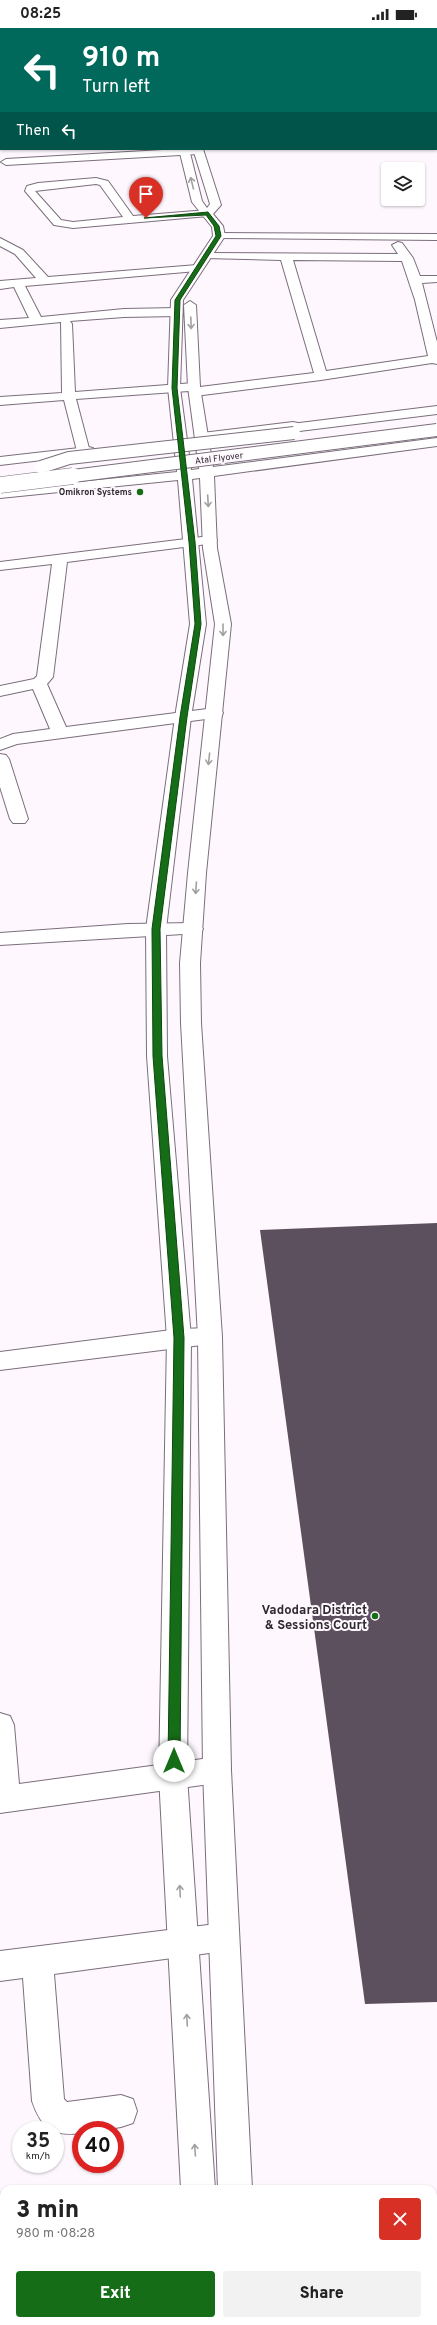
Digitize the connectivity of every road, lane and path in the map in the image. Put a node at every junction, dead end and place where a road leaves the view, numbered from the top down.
1 (184, 150) edge
2 (198, 150) edge
3 (6, 162) dead end
4 (208, 213) junction
5 (130, 220) junction
6 (219, 236) junction
7 (437, 237) edge
8 (392, 238) junction
9 (0, 241) edge
10 (208, 256) junction
11 (286, 257) junction
12 (407, 258) junction
13 (197, 268) junction
14 (437, 279) edge
15 (415, 280) junction
16 (45, 281) junction
17 (18, 284) junction
18 (0, 285) edge
19 (188, 285) junction
20 (177, 312) junction
21 (35, 317) dead end
22 (0, 324) edge
23 (66, 324) dead end
24 (436, 359) edge
25 (321, 376) junction
26 (174, 388) junction
27 (195, 389) junction
28 (69, 396) junction
29 (0, 401) edge
30 (437, 409) edge
31 (437, 414) edge
32 (437, 420) edge
33 (437, 430) edge
34 (437, 437) edge
35 (195, 439) junction
36 (437, 442) edge
37 (83, 452) junction
38 (0, 461) edge
39 (42, 467) junction
40 (0, 470) edge
41 (196, 474) junction
42 (58, 478) junction
43 (0, 485) edge
44 (0, 494) edge
45 (201, 541) junction
46 (60, 558) junction
47 (0, 566) edge
48 (39, 683) junction
49 (0, 691) edge
50 (215, 713) junction
51 (183, 717) junction
52 (60, 733) junction
53 (0, 745) edge
54 (0, 759) edge
55 (5, 790) edge
56 (19, 819) dead end
57 (156, 929) junction
58 (193, 929) junction
59 (0, 939) edge
60 (210, 1337) junction
61 (179, 1338) junction
62 (0, 1361) edge
63 (0, 1725) edge
64 (217, 1770) junction
65 (174, 1776) junction
66 (3, 1800) edge
67 (224, 1937) junction
68 (183, 1942) junction
69 (37, 1962) junction
70 (0, 1966) edge
71 (121, 2111) dead end
72 (198, 2185) edge
73 (235, 2185) edge

1 - 2 street
1 - 3 street
4 -> 1 street
2 - 4 street
4 - 5 street
4 - 6 street
5 - 5 street
6 - 8 street
6 - 10 street
7 - 8 street
8 - 12 street
9 - 16 street
10 - 11 street
10 - 13 street
11 - 12 street
11 - 25 street
12 - 15 street
13 - 16 street
13 - 19 street
14 - 15 street
15 - 24 street
16 - 17 street
17 - 18 street
17 - 21 street
19 - 20 street
19 -> 27 street
20 - 22 street
20 - 26 street
23 - 28 street
24 - 25 street
25 - 27 street
26 - 27 street
26 - 28 street
26 - 35 street
27 - 35 street
28 - 29 street
28 - 37 street
30 - 35 street
31 - 39 street, bridge
32 - 39 street, Atal Flyover, bridge
33 - 42 street, Atal Flyover, bridge
34 - 42 street, bridge
35 - 37 street
35 - 41 street
36 - 41 street
37 - 38 street
39 - 40 street, Atal Flyover
41 - 44 street
41 - 45 street
42 - 43 street, Atal Flyover, bridge
45 - 46 street
45 -> 50 street
45 - 51 street
46 - 47 street
46 - 48 street
48 - 49 street
48 - 52 street
50 - 51 street
50 -> 58 street
51 - 52 street
51 - 57 street
52 - 53 street
54 - 55 street
55 - 56 street
57 - 58 street
57 - 59 street
57 - 61 street
58 - 60 street
60 - 61 street
60 - 64 street
61 - 62 street
61 - 65 street
63 - 66 street
64 - 65 street
64 - 67 street
65 - 66 street
68 -> 65 street
67 - 68 street
67 - 73 street
68 - 69 street
72 -> 68 street
69 - 70 street
69 - 71 street

